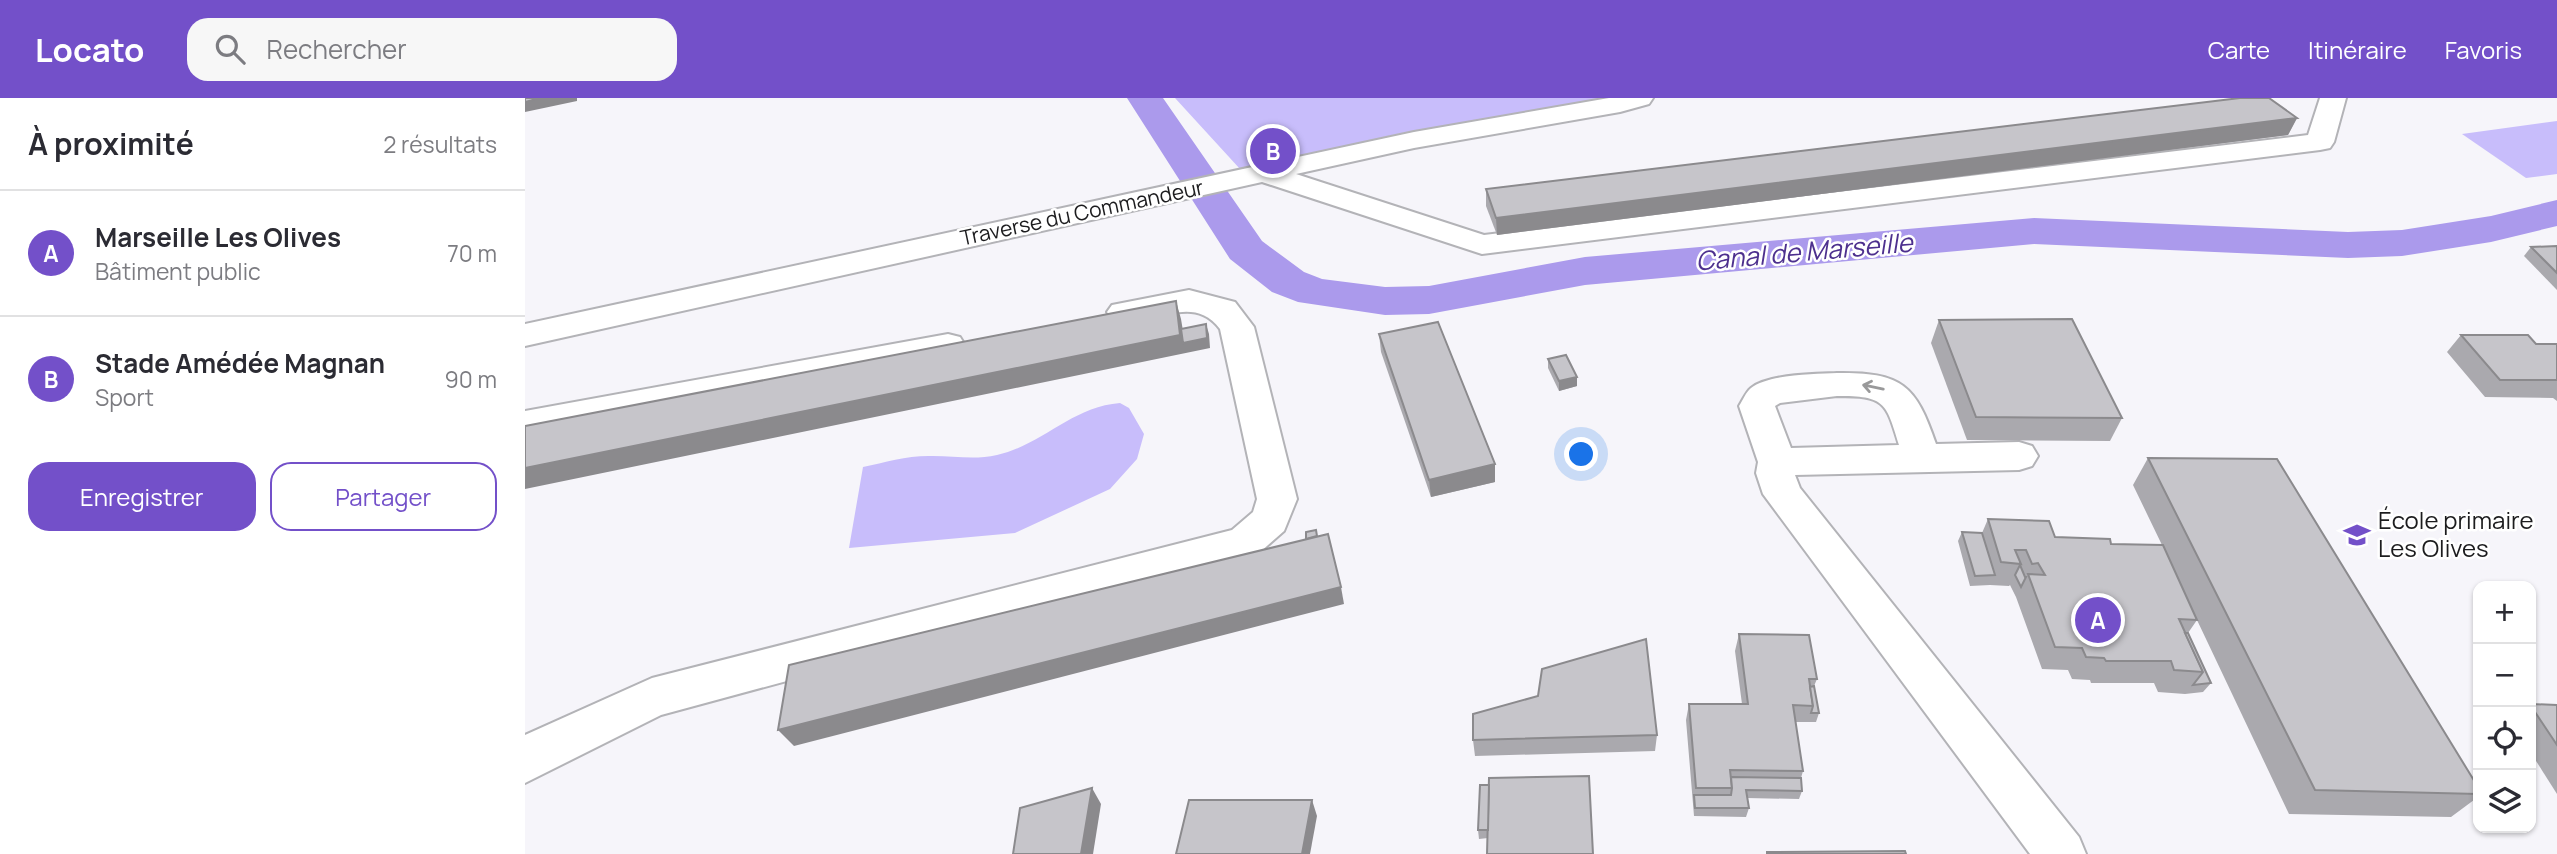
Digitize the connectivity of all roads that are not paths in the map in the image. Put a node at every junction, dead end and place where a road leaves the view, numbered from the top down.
1 (1640, 98) edge
2 (2333, 98) edge
3 (1263, 173) junction
4 (1084, 320) edge
5 (525, 335) edge
6 (976, 340) edge
7 (525, 424) edge
8 (2018, 456) dead end
9 (1922, 458) junction
10 (1780, 478) junction
11 (525, 761) edge
12 (2061, 854) edge

1 - 3 street, Traverse du Commandeur
2 - 3 street
3 - 5 street, Traverse du Commandeur
4 - 11 street
6 - 7 street
8 - 9 street
9 - 10 street
9 -> 10 street
10 - 12 street

